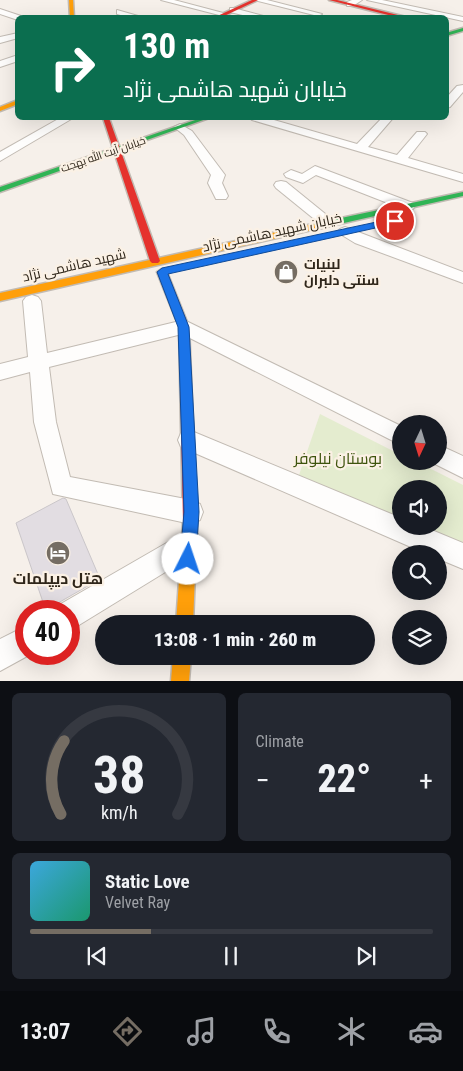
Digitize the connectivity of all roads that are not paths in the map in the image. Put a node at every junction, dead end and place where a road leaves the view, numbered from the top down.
1 (71, 0) edge
2 (165, 0) edge
3 (319, 0) edge
4 (330, 0) edge
5 (371, 0) edge
6 (253, 1) edge
7 (354, 2) edge
8 (0, 11) edge
9 (226, 11) edge
10 (120, 12) dead end
11 (318, 14) dead end
12 (72, 15) edge
13 (130, 15) edge
14 (249, 15) edge
15 (382, 15) edge
16 (398, 15) edge
17 (414, 15) edge
18 (15, 17) edge
19 (15, 36) edge
20 (0, 40) edge
21 (15, 59) edge
22 (1, 64) edge
23 (15, 68) edge
24 (463, 77) edge
25 (462, 89) edge
26 (449, 102) edge
27 (15, 103) edge
28 (0, 109) edge
29 (64, 120) edge
30 (107, 120) edge
31 (263, 120) edge
32 (386, 120) edge
33 (182, 122) edge
34 (421, 134) dead end
35 (116, 145) junction
36 (360, 148) junction
37 (0, 157) edge
38 (400, 159) junction
39 (291, 174) dead end
40 (463, 178) edge
41 (0, 181) edge
42 (280, 185) dead end
43 (0, 190) edge
44 (463, 194) edge
45 (221, 196) dead end
46 (463, 206) edge
47 (413, 211) junction
48 (363, 228) dead end
49 (328, 230) junction
50 (344, 232) junction
51 (312, 239) dead end
52 (155, 261) junction
53 (162, 272) junction
54 (463, 278) edge
55 (0, 297) edge
56 (32, 301) junction
57 (0, 308) edge
58 (184, 327) junction
59 (40, 362) junction
60 (0, 372) edge
61 (392, 431) edge
62 (189, 440) junction
63 (448, 460) edge
64 (463, 467) edge
65 (192, 512) junction
66 (189, 543) junction
67 (463, 556) edge
68 (80, 607) edge
69 (185, 615) edge
70 (15, 647) edge
71 (0, 656) edge
72 (181, 665) edge
73 (180, 681) edge

1 - 12 main road
2 - 9 street
3 - 15 main road
4 - 7 main road
5 - 17 street
6 - 9 main road
6 - 11 street
7 - 16 main road
8 - 18 street
9 - 14 street
10 - 13 street
19 - 20 street
21 - 22 street
22 - 23 street
24 - 25 street
25 - 26 street
27 - 28 main road
29 - 37 street
30 - 35 main road
31 - 36 street
32 - 36 street
33 - 35 main road, خیابان آیت الله بهجت
33 - 45 street
34 - 38 street
35 - 41 main road, خیابان آیت الله بهجت
35 - 43 main road, خیابان آیت الله بهجت
35 - 52 main road
36 - 38 street
38 - 40 street
39 - 47 street
42 - 49 street
44 - 47 main road, خیابان شهید هاشمی نژاد
46 - 47 main road, خیابان شهید هاشمی نژاد
47 - 49 main road, خیابان شهید هاشمی نژاد
48 - 50 main road, خیابان شهید هاشمی نژاد
49 - 50 main road, خیابان شهید هاشمی نژاد
49 - 52 main road, خیابان شهید هاشمی نژاد
50 - 54 street
51 - 53 main road, خیابان شهید هاشمی نژاد
52 - 55 main road, شهید هاشمی نژاد
53 - 56 main road, خیابان شهید هاشمی نژاد
53 - 58 main road
56 - 57 main road, خیابان شهید هاشمی نژاد
56 - 59 street
58 - 59 street
58 - 61 street
58 - 62 main road
59 - 60 street
59 - 65 street
62 - 65 main road
62 - 67 street
63 - 64 street
65 - 66 main road
66 - 68 street
66 - 69 main road
70 - 71 street
72 - 73 main road

